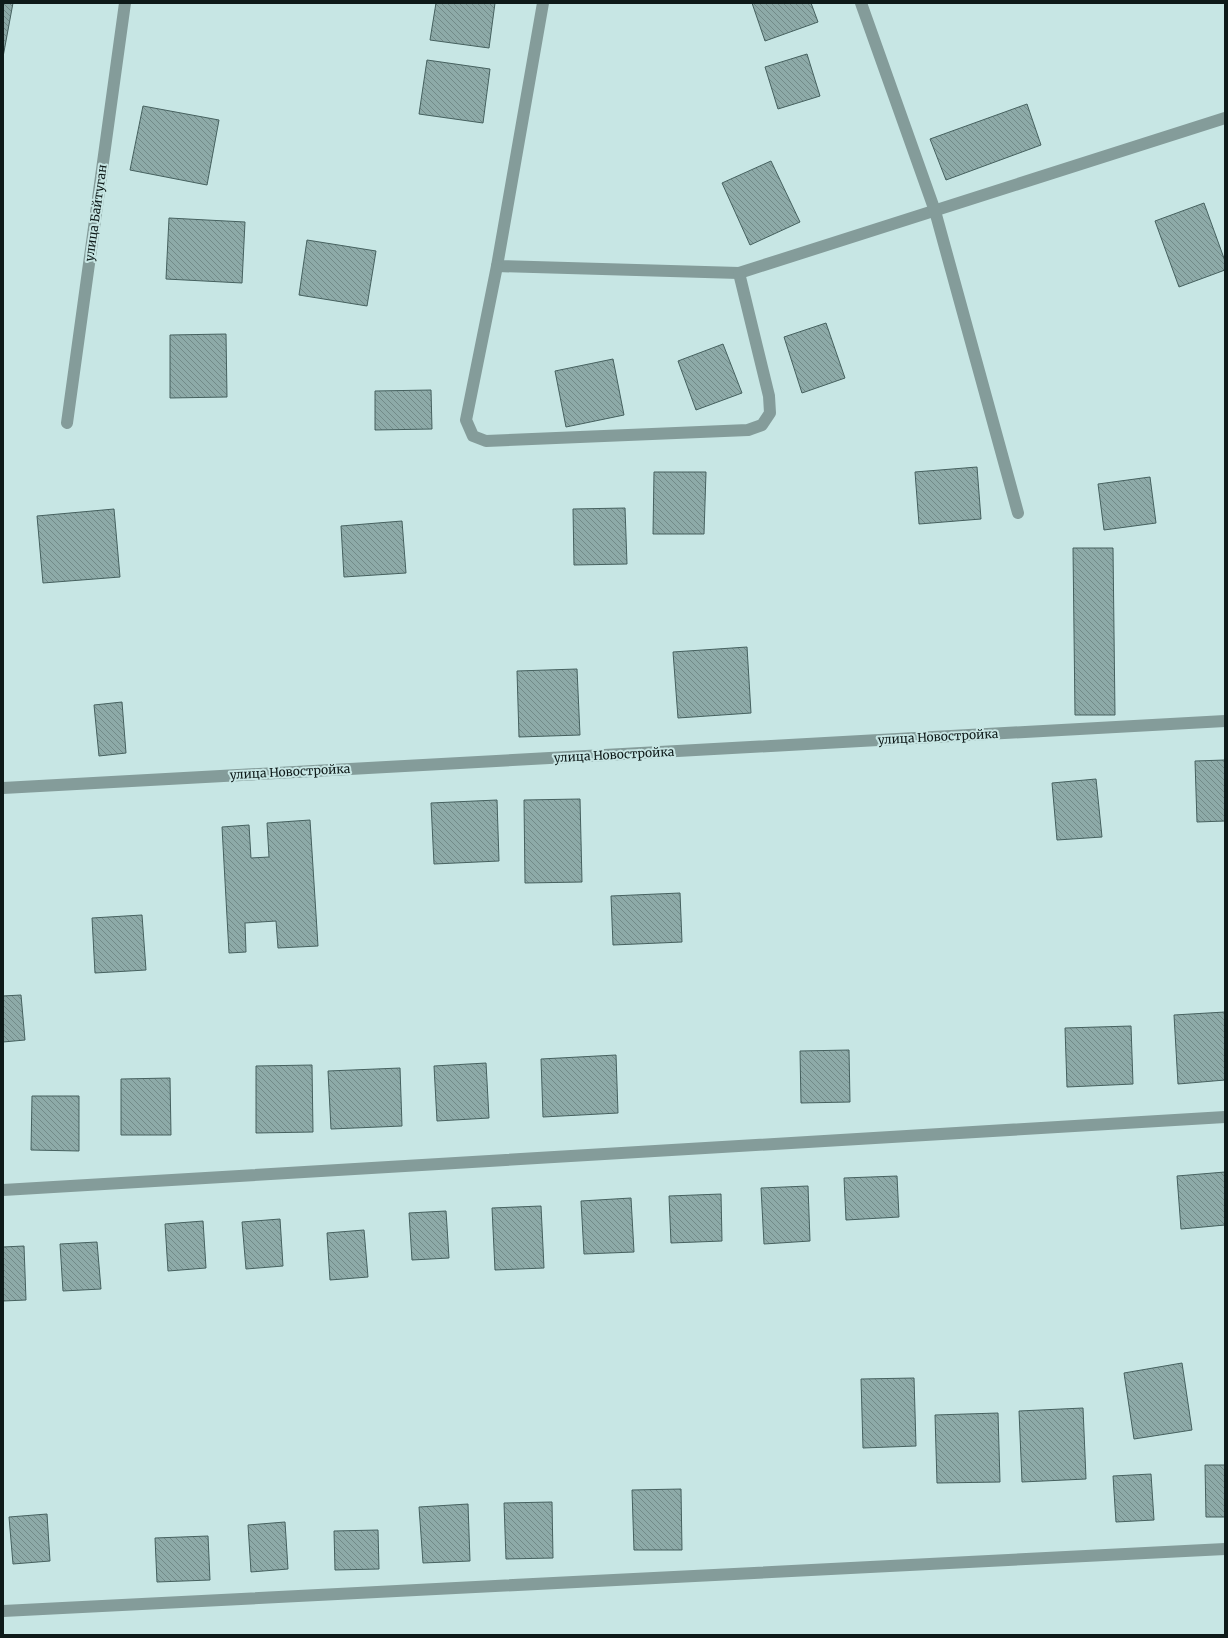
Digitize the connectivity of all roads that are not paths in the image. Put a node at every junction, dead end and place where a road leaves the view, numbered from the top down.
1 (125, 3) edge
2 (543, 3) edge
3 (861, 3) edge
4 (1225, 118) edge
5 (935, 211) junction
6 (497, 266) junction
7 (739, 273) junction
8 (67, 423) dead end
9 (1018, 513) dead end
10 (1225, 721) edge
11 (3, 788) edge
12 (1225, 1117) edge
13 (3, 1190) edge
14 (1225, 1549) edge
15 (3, 1611) edge

1 - 8 street, улица Байтуган
2 - 6 street
3 - 5 street
4 - 5 street
5 - 7 street
5 - 9 street
6 - 7 street
6 - 7 street
10 - 11 street, улица Новостройка
12 - 13 street
14 - 15 street

